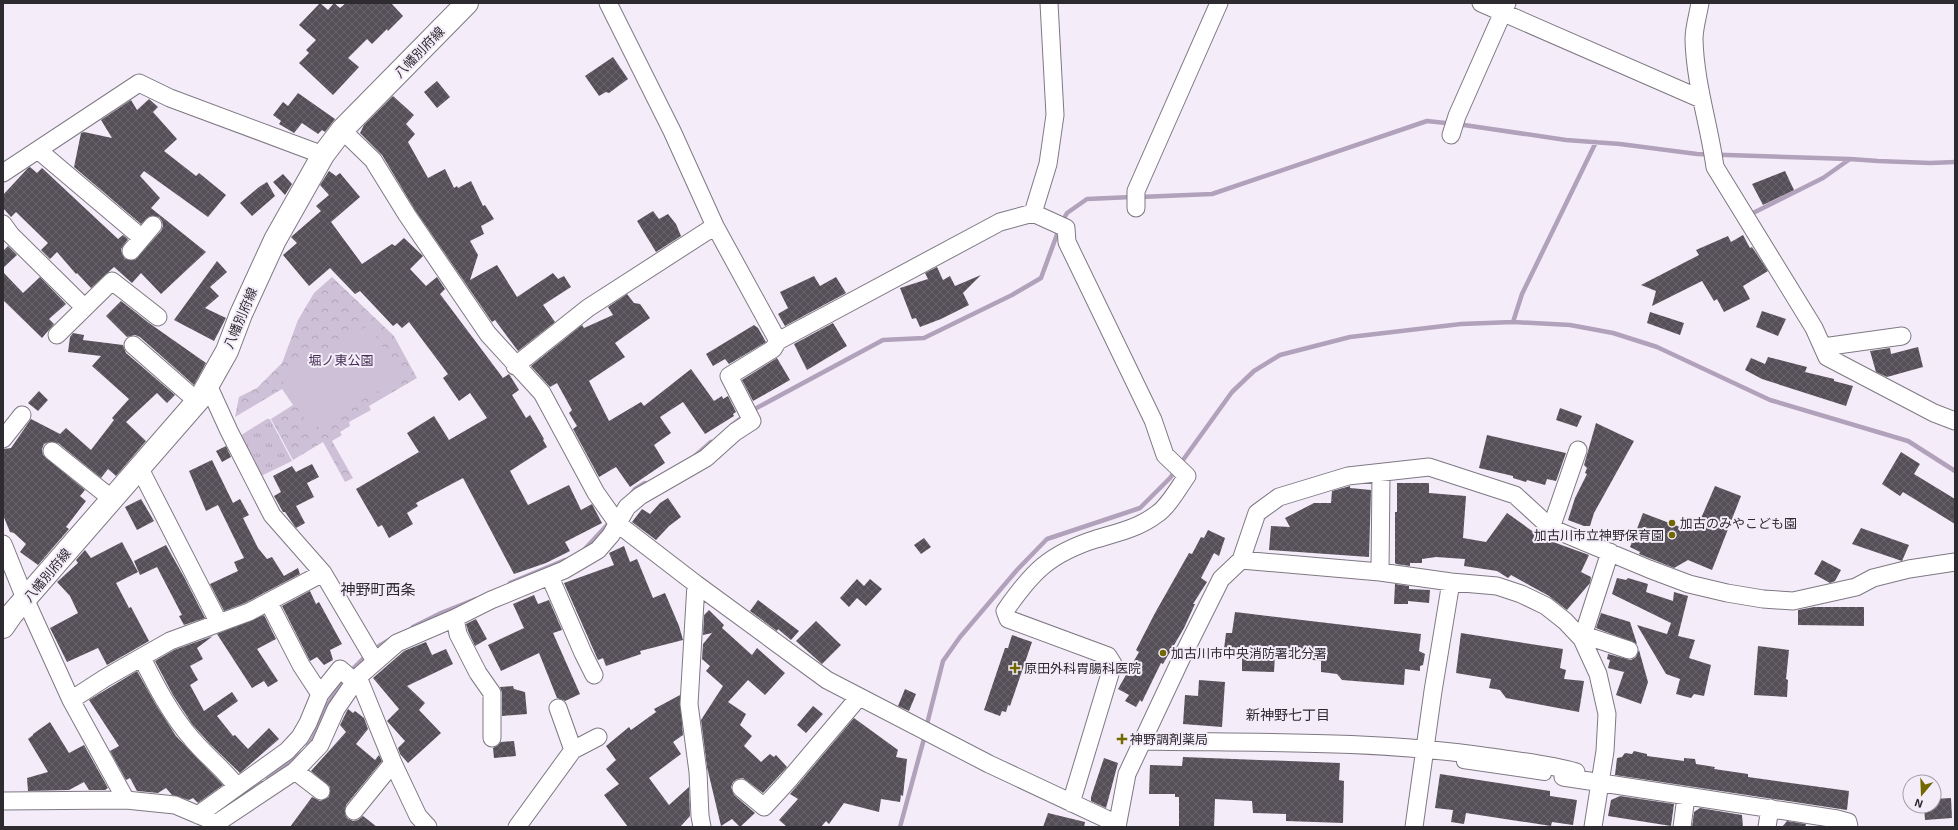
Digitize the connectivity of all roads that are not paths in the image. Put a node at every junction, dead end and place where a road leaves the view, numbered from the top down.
1 (467, 3) edge
2 (609, 3) edge
3 (1049, 3) edge
4 (1219, 3) edge
5 (1481, 3) edge
6 (1700, 3) edge
7 (1505, 8) edge
8 (1701, 99) junction
9 (342, 130) junction
10 (1451, 136) dead end
11 (38, 150) junction
12 (323, 155) junction
13 (3, 173) edge
14 (1136, 208) dead end
15 (1033, 213) junction
16 (3, 224) edge
17 (153, 225) dead end
18 (715, 226) junction
19 (142, 238) junction
20 (131, 251) dead end
21 (84, 307) junction
22 (158, 317) dead end
23 (57, 335) dead end
24 (1902, 336) dead end
25 (778, 341) junction
26 (133, 345) dead end
27 (1823, 347) junction
28 (515, 366) junction
29 (202, 393) junction
30 (22, 415) dead end
31 (1955, 421) edge
32 (3, 439) edge
33 (1578, 450) dead end
34 (52, 451) dead end
35 (139, 467) junction
36 (1381, 474) junction
37 (112, 498) junction
38 (618, 524) junction
39 (1551, 528) junction
40 (3, 544) edge
41 (1610, 552) junction
42 (1241, 560) junction
43 (1955, 562) edge
44 (1380, 572) junction
45 (324, 573) junction
46 (550, 577) junction
47 (1451, 582) junction
48 (696, 584) junction
49 (26, 601) junction
50 (268, 603) junction
51 (455, 618) junction
52 (219, 623) junction
53 (3, 627) edge
54 (1583, 637) junction
55 (1629, 650) dead end
56 (142, 658) junction
57 (375, 661) junction
58 (594, 675) dead end
59 (357, 679) junction
60 (320, 694) junction
61 (859, 697) junction
62 (72, 700) junction
63 (558, 708) dead end
64 (598, 737) dead end
65 (492, 738) dead end
66 (1142, 740) junction
67 (1430, 748) junction
68 (573, 750) junction
69 (393, 763) junction
70 (295, 771) junction
71 (1576, 772) dead end
72 (1545, 774) joint
73 (1600, 782) junction
74 (237, 787) junction
75 (741, 788) dead end
76 (321, 792) dead end
77 (1686, 797) junction
78 (126, 800) junction
79 (3, 801) edge
80 (1071, 803) junction
81 (1770, 808) junction
82 (354, 811) dead end
83 (198, 815) junction
84 (220, 825) edge
85 (1117, 826) edge
86 (428, 827) edge
87 (517, 827) edge
88 (702, 827) edge
89 (1414, 827) edge
90 (1593, 827) edge
91 (1682, 827) edge
92 (1767, 827) edge
93 (1849, 827) edge

1 - 9 main road, 八幡別府線
2 - 18 street
3 - 15 street
4 - 14 street
5 - 7 street
6 - 8 street
7 - 8 street
7 - 10 street
8 - 27 street
9 - 12 main road, 八幡別府線
9 - 28 street
11 - 12 street
11 - 13 street
11 - 19 street
12 - 29 main road, 八幡別府線
15 - 25 street
15 - 80 street
16 - 21 street
17 - 19 street
18 - 25 street
18 - 28 street
19 - 20 street
21 - 22 street
21 - 23 street
24 - 27 street
25 - 38 street
26 - 29 street
27 - 31 street
28 - 38 street
29 - 35 main road, 八幡別府線
29 - 45 street
30 - 32 street
33 - 39 street
34 - 37 street
35 - 37 main road, 八幡別府線
35 - 52 street
36 - 39 street
36 - 42 street
36 - 44 street
37 - 49 main road, 八幡別府線
38 - 46 street
38 - 48 street
39 - 41 street
40 - 49 street
41 - 43 street
41 - 54 street
42 - 44 street
42 - 66 street
44 - 47 street
45 - 50 street
45 - 57 street
46 - 51 street
46 - 58 street
47 - 54 street
47 - 67 street
48 - 61 street
48 - 88 street
49 - 53 main road, 八幡別府線
49 - 62 street
50 - 52 street
50 - 60 street
51 - 57 street
51 - 65 street
52 - 56 street
54 - 55 street
54 - 73 street
56 - 62 street
56 - 74 street
57 - 59 street
59 - 60 street
59 - 69 street
59 - 70 street
60 - 74 street
61 - 75 street
61 - 80 street
62 - 78 street
63 - 68 street
64 - 68 street
66 - 67 street
66 - 85 street
67 - 71 street
67 - 72 street
67 - 89 street
68 - 87 street
69 - 82 street
69 - 86 street
70 - 76 street
70 - 84 street
72 - 73 street
73 - 77 street
73 - 90 street
74 - 83 street
77 - 81 street
77 - 91 street
78 - 79 street
78 - 83 street
80 - 85 street
81 - 92 street
81 - 93 street
83 - 84 street

